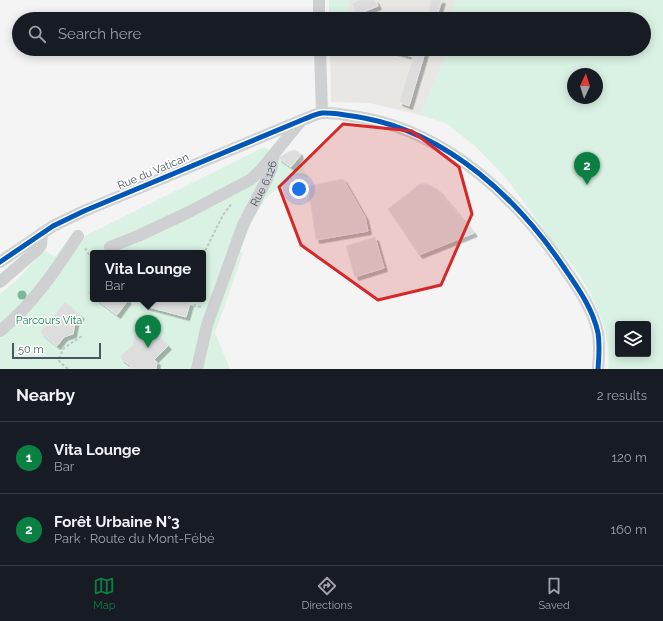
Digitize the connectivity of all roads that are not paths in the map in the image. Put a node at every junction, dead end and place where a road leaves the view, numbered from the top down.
1 (319, 0) edge
2 (319, 12) edge
3 (320, 56) edge
4 (322, 113) junction
5 (302, 120) junction
6 (273, 154) junction
7 (42, 233) junction
8 (78, 236) dead end
9 (110, 247) dead end
10 (0, 262) edge
11 (0, 282) edge
12 (0, 331) edge
13 (197, 369) edge
14 (598, 369) edge

1 - 2 street
3 - 4 street
4 - 5 street, Rue du Vatican
4 - 14 street
5 - 6 street
5 - 7 street, Rue du Vatican
6 - 9 street, Rue 6.126
6 - 13 street, Rue 6.126
7 - 10 street, Rue du Vatican
7 - 11 street
8 - 12 street

